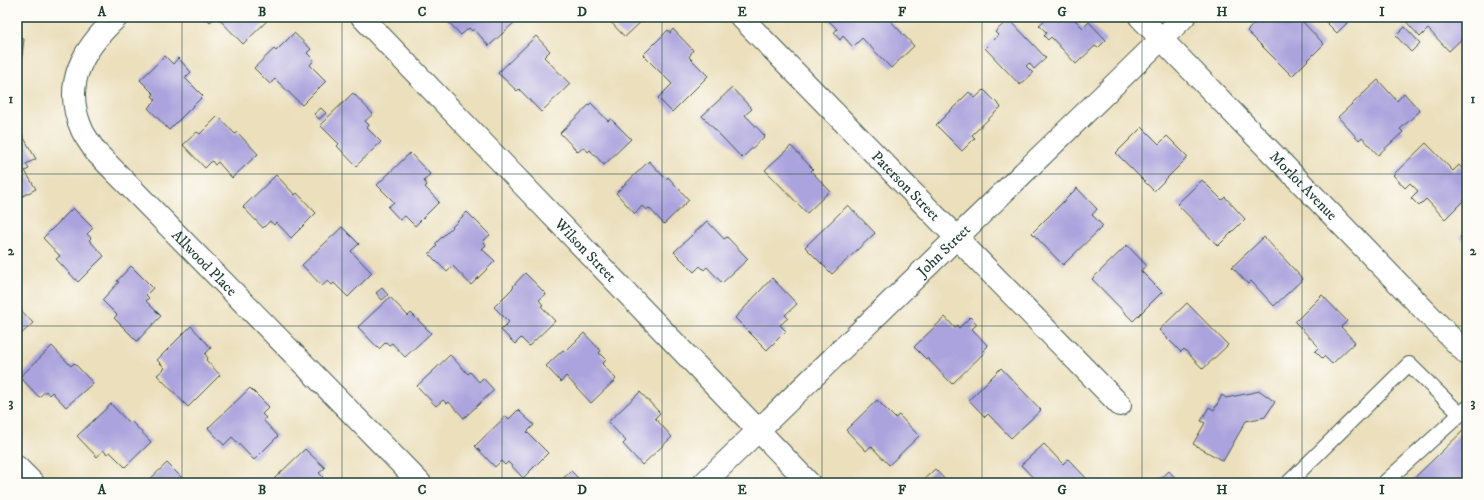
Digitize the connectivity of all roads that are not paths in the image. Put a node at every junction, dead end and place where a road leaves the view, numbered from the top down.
1 (117, 17) edge
2 (362, 17) edge
3 (741, 17) edge
4 (1140, 17) edge
5 (1184, 17) edge
6 (1162, 39) junction
7 (957, 238) junction
8 (1467, 354) edge
9 (1120, 405) dead end
10 (1463, 411) edge
11 (758, 431) junction
12 (17, 467) edge
13 (33, 483) edge
14 (420, 483) edge
15 (704, 483) edge
16 (809, 483) edge
17 (1288, 483) edge
18 (1384, 483) edge

1 - 14 street, Allwood Place
2 - 11 street, Wilson Street
3 - 7 street, Paterson Street
4 - 6 street, Morlot Avenue
5 - 6 street, John Street
6 - 7 street, John Street
6 - 8 street, Morlot Avenue
7 - 9 street, Paterson Street
7 - 11 street, John Street
10 - 17 lane
10 - 18 lane
11 - 15 street, John Street
11 - 16 street, Wilson Street
12 - 13 street

